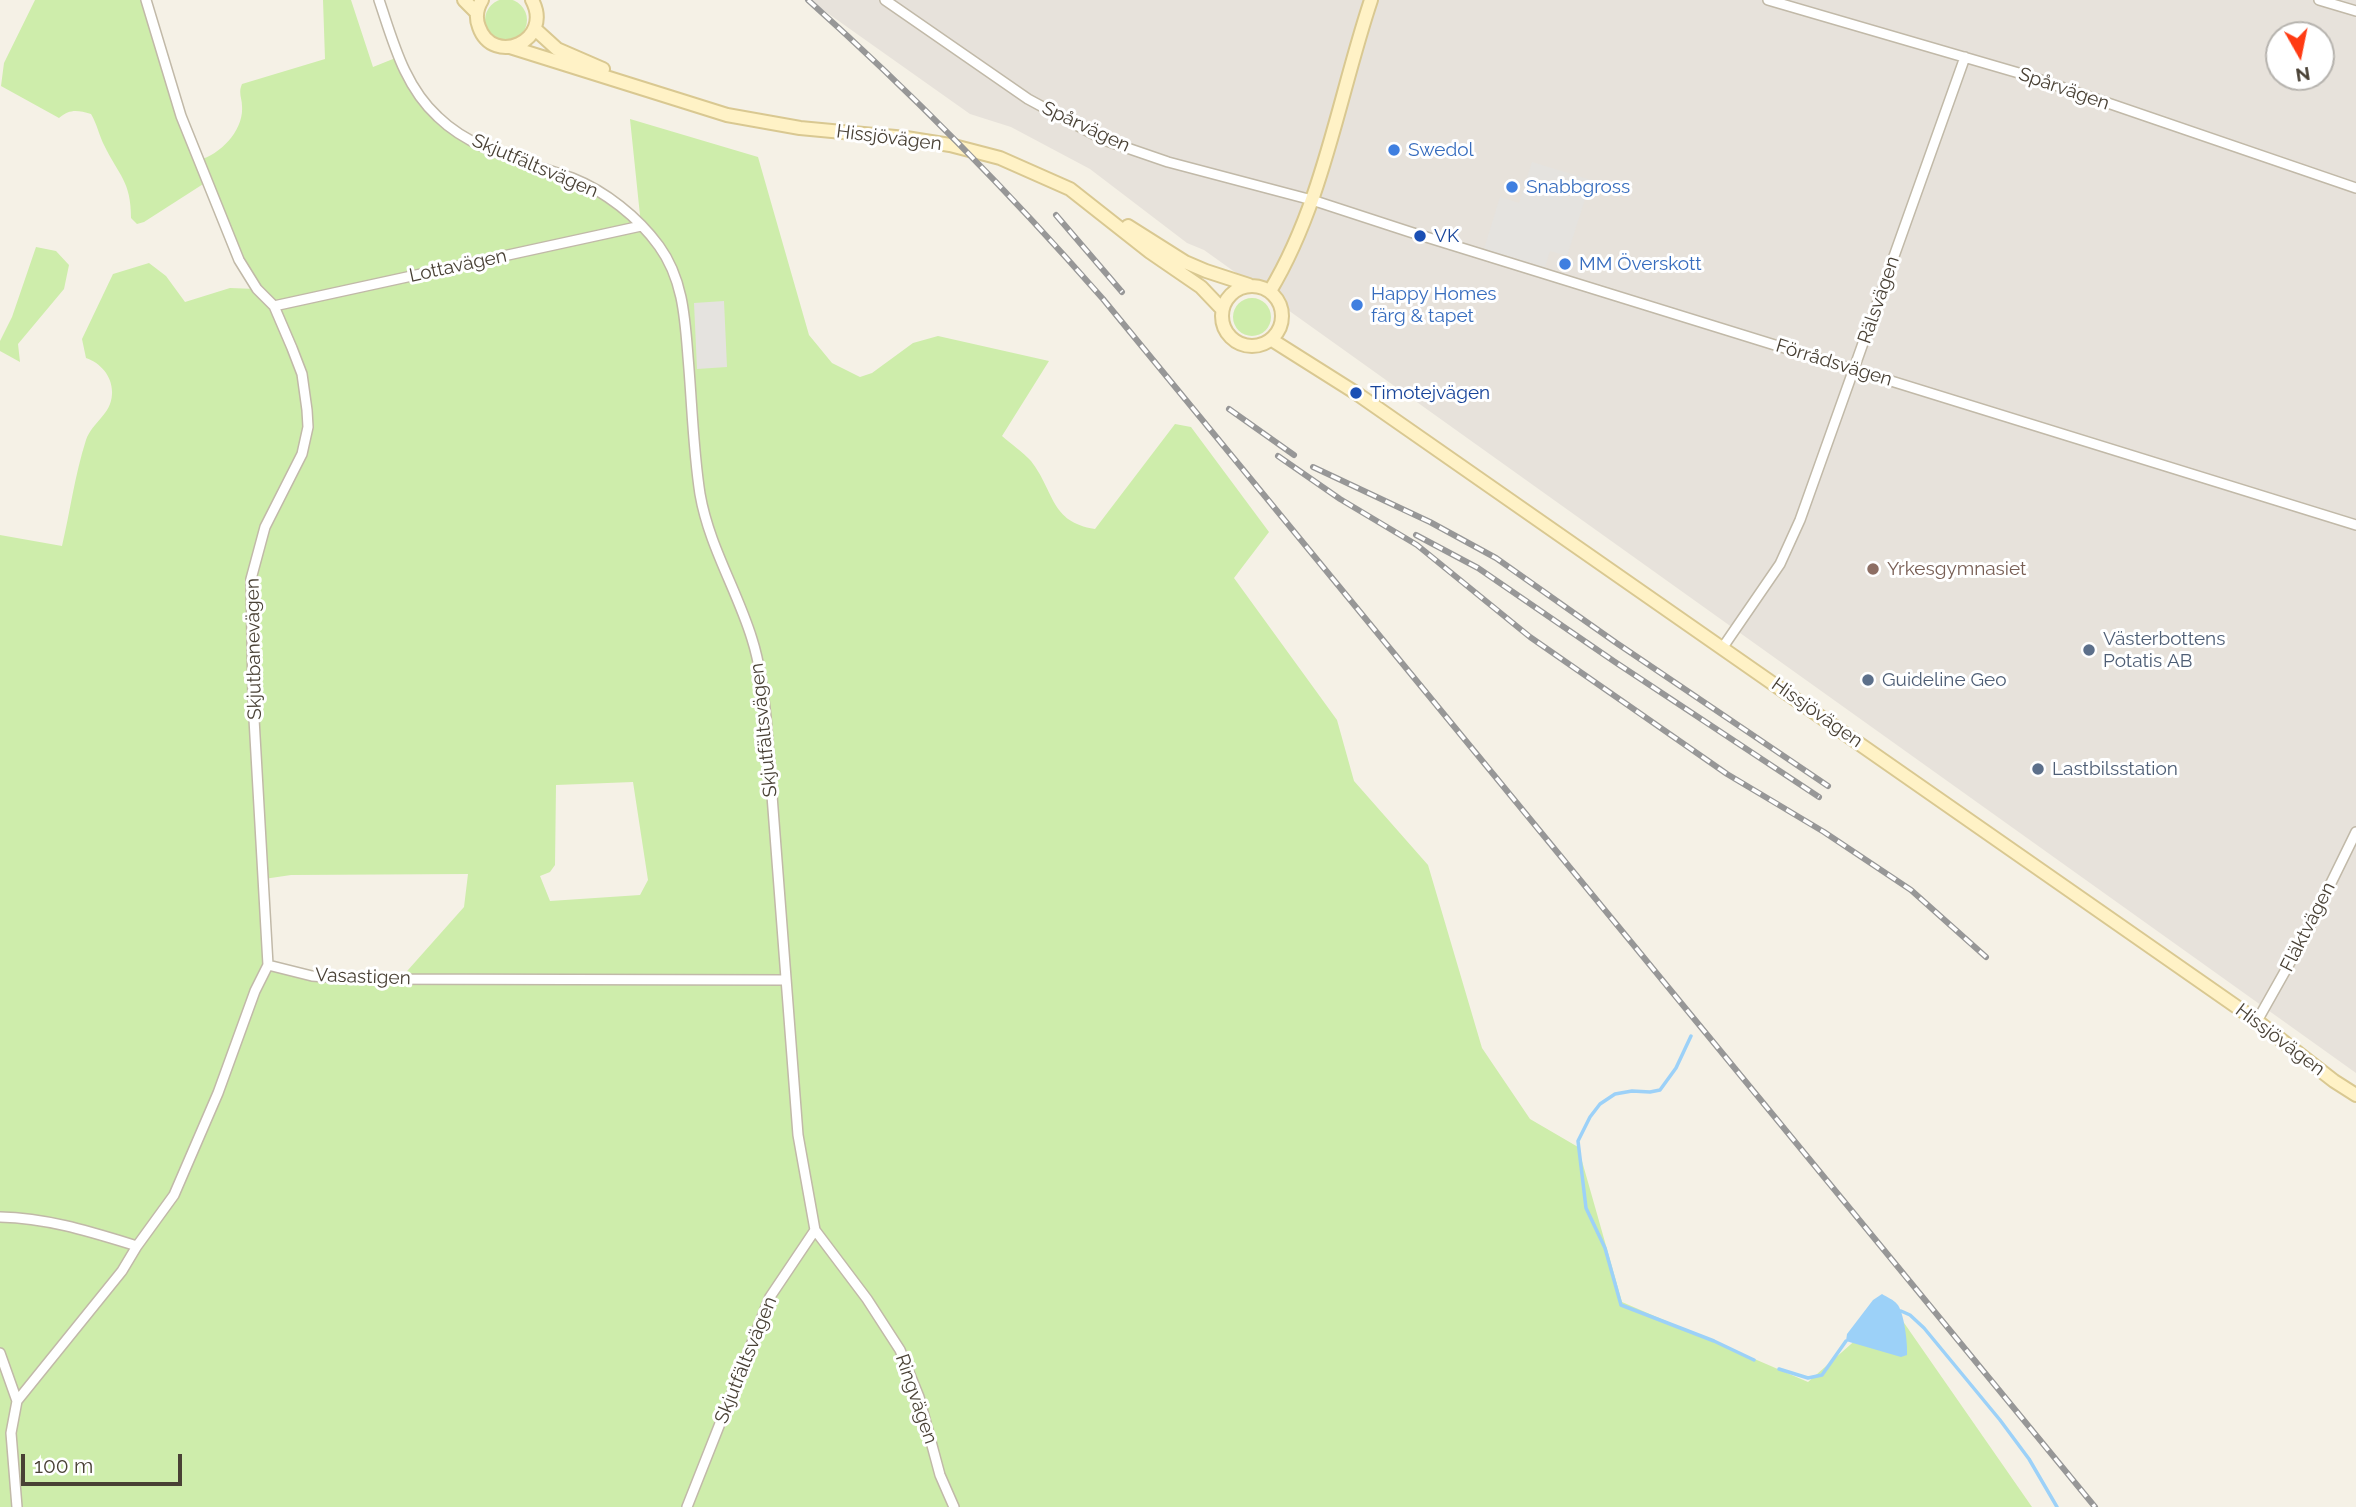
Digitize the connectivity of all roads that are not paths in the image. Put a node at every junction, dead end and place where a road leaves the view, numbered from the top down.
1 (146, 0) edge
2 (379, 0) edge
3 (464, 0) edge
4 (482, 0) edge
5 (886, 0) edge
6 (1371, 0) edge
7 (1768, 0) edge
8 (2319, 0) edge
9 (535, 2) edge
10 (2356, 12) edge
11 (477, 13) junction
12 (534, 29) junction
13 (510, 47) junction
14 (1965, 57) junction
15 (664, 96) junction
16 (2356, 188) edge
17 (1312, 200) junction
18 (1103, 213) junction
19 (642, 226) junction
20 (1250, 285) junction
21 (1270, 291) junction
22 (274, 306) junction
23 (1221, 308) junction
24 (1272, 340) junction
25 (1855, 370) junction
26 (2356, 525) edge
27 (1723, 647) junction
28 (2356, 832) edge
29 (268, 965) junction
30 (786, 980) junction
31 (2258, 1021) junction
32 (2356, 1094) edge
33 (0, 1217) edge
34 (815, 1230) junction
35 (136, 1246) junction
36 (0, 1353) edge
37 (17, 1401) junction
38 (17, 1507) edge
39 (687, 1507) edge
40 (954, 1507) edge

1 - 22 street, Skjutbanevägen
2 - 19 street, Skjutfältsvägen
3 - 11 main road
4 - 11 main road
5 - 17 street, Spårvägen
6 - 17 main road
7 - 14 street, Spårvägen
8 - 10 street
9 - 12 main road
11 - 13 main road, Hissjövägen
12 - 13 main road
12 - 15 main road, Hissjövägen
13 - 15 main road, Hissjövägen
14 - 16 street, Spårvägen
14 - 25 street, Rälsvägen
15 - 18 main road, Hissjövägen
17 - 21 main road
17 - 25 street, Förrådsvägen
18 - 20 main road, Hissjövägen
18 - 23 main road, Hissjövägen
19 - 22 street, Lottavägen
19 - 30 street, Skjutfältsvägen
20 - 21 main road
20 - 23 main road
21 - 24 main road
22 - 29 street, Skjutbanevägen
23 - 24 main road
24 - 27 main road, Hissjövägen
25 - 26 street, Förrådsvägen
25 - 27 street, Rälsvägen
27 - 31 main road, Hissjövägen
28 - 31 street, Fläktvägen
29 - 30 street, Vasastigen
29 - 35 street
30 - 34 street, Skjutfältsvägen
31 - 32 main road, Hissjövägen
33 - 35 street
34 - 39 street, Skjutfältsvägen
34 - 40 street, Ringvägen
35 - 37 street
36 - 37 street
37 - 38 street

